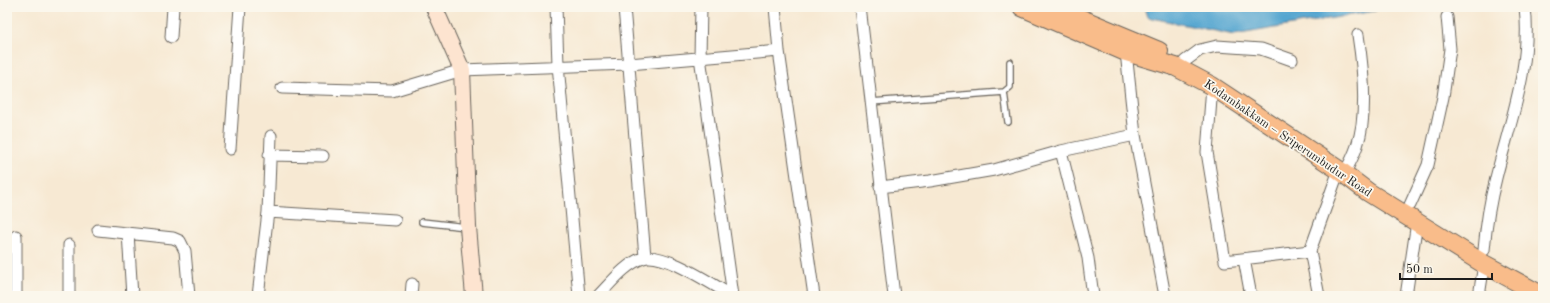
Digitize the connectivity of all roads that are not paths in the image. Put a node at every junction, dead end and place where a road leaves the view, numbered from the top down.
1 (173, 7) edge
2 (240, 7) edge
3 (434, 7) edge
4 (556, 7) edge
5 (624, 7) edge
6 (701, 7) edge
7 (775, 7) edge
8 (860, 7) edge
9 (1022, 7) edge
10 (1053, 7) edge
11 (1525, 7) edge
12 (1448, 17) dead end
13 (1097, 32) junction
14 (1358, 35) dead end
15 (171, 37) dead end
16 (779, 51) junction
17 (1126, 52) junction
18 (700, 57) junction
19 (1292, 60) dead end
20 (1010, 62) dead end
21 (1185, 62) junction
22 (629, 64) junction
23 (558, 65) junction
24 (462, 70) junction
25 (1212, 86) junction
26 (282, 88) dead end
27 (1004, 92) junction
28 (871, 102) junction
29 (1008, 122) dead end
30 (1135, 135) junction
31 (270, 136) dead end
32 (230, 149) dead end
33 (1061, 151) junction
34 (269, 155) junction
35 (323, 156) dead end
36 (1344, 169) junction
37 (880, 187) junction
38 (1410, 205) junction
39 (268, 212) junction
40 (395, 220) dead end
41 (422, 222) dead end
42 (1417, 222) junction
43 (468, 227) junction
44 (98, 230) dead end
45 (128, 232) junction
46 (16, 236) dead end
47 (69, 245) dead end
48 (1310, 251) junction
49 (644, 257) junction
50 (1484, 257) junction
51 (1244, 259) junction
52 (1543, 282) edge
53 (412, 284) dead end
54 (16, 296) edge
55 (69, 296) edge
56 (132, 296) edge
57 (189, 296) edge
58 (258, 296) edge
59 (411, 296) edge
60 (474, 296) edge
61 (579, 296) edge
62 (598, 296) edge
63 (733, 296) edge
64 (814, 296) edge
65 (894, 296) edge
66 (1093, 296) edge
67 (1165, 296) edge
68 (1251, 296) edge
69 (1319, 296) edge
70 (1406, 296) edge
71 (1479, 296) edge
72 (1543, 296) edge

1 - 15 street
2 - 32 street
3 - 24 street
4 - 23 street
5 - 22 street
6 - 18 street
7 - 16 street
8 - 28 street
9 - 13 main road, Kodambakkam – Sriperumbudur Road
10 - 13 main road, Kodambakkam – Sriperumbudur Road
11 - 50 street
12 - 38 street
13 - 17 main road, Kodambakkam – Sriperumbudur Road
13 - 21 main road, Kodambakkam – Sriperumbudur Road
14 - 36 street
16 - 18 street
16 - 64 street
17 - 25 main road, Kodambakkam – Sriperumbudur Road
17 - 30 street
18 - 22 street
18 - 63 street
19 - 21 street
20 - 27 lane
21 - 36 main road, Kodambakkam – Sriperumbudur Road
22 - 23 street
22 - 49 street
23 - 24 street
23 - 61 street
24 - 26 street
24 - 43 street
25 - 36 main road, Kodambakkam – Sriperumbudur Road
25 - 51 street
27 - 28 lane
27 - 29 lane
28 - 37 street
30 - 33 street
30 - 67 street
31 - 34 street
33 - 37 street
33 - 66 street
34 - 35 street
34 - 39 street
36 - 38 main road, Kodambakkam – Sriperumbudur Road
36 - 42 main road, Kodambakkam – Sriperumbudur Road
36 - 48 street
37 - 65 street
38 - 50 main road, Kodambakkam – Sriperumbudur Road
39 - 40 street
39 - 58 street
41 - 43 lane
42 - 50 main road, Kodambakkam – Sriperumbudur Road
42 - 70 street
43 - 60 street
44 - 45 street
45 - 56 street
45 - 57 street
46 - 54 street
47 - 55 street
48 - 51 street
48 - 69 street
49 - 62 street
49 - 63 street
50 - 52 main road, Kodambakkam – Sriperumbudur Road
50 - 71 street
50 - 72 main road, Kodambakkam – Sriperumbudur Road
51 - 68 street
53 - 59 street

